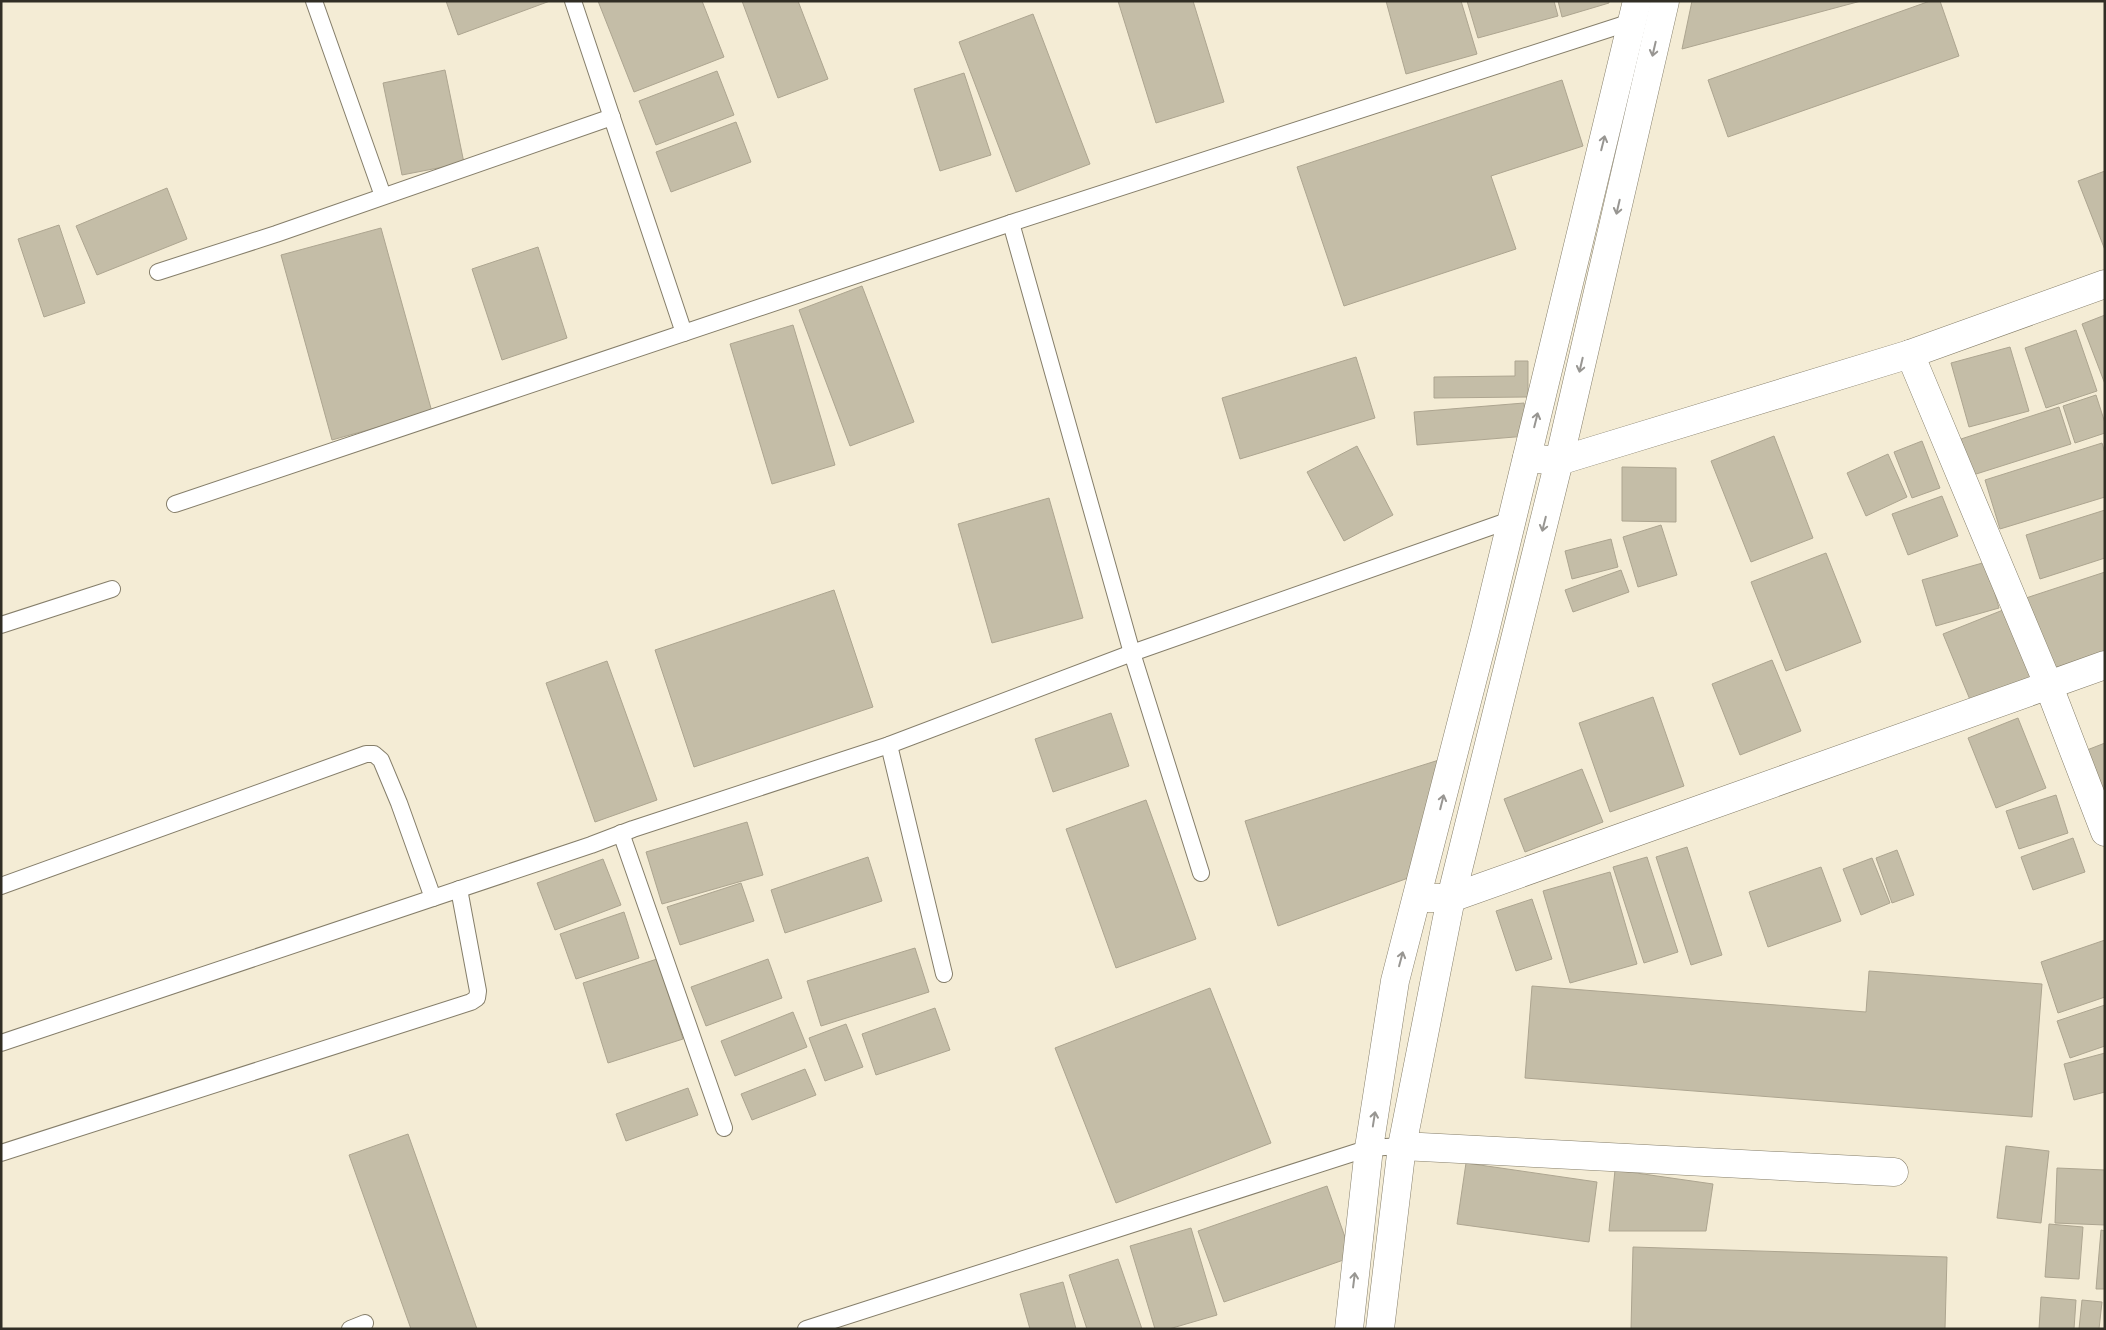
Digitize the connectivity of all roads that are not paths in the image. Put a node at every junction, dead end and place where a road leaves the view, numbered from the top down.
1 (314, 1) edge
2 (573, 1) edge
3 (1664, 6) edge
4 (1635, 11) edge
5 (612, 117) junction
6 (384, 196) junction
7 (1011, 223) junction
8 (1573, 268) junction
9 (158, 272) dead end
10 (1602, 274) junction
11 (2105, 284) edge
12 (684, 333) junction
13 (1910, 354) junction
14 (1527, 458) junction
15 (1559, 461) junction
16 (175, 504) dead end
17 (1513, 519) junction
18 (112, 589) dead end
19 (1, 625) edge
20 (1132, 653) junction
21 (2105, 665) edge
22 (2048, 684) junction
23 (889, 745) junction
24 (2105, 832) edge
25 (621, 833) junction
26 (1201, 873) dead end
27 (1, 886) edge
28 (459, 889) junction
29 (433, 898) junction
30 (1417, 898) junction
31 (1451, 898) junction
32 (944, 974) dead end
33 (1, 1043) edge
34 (724, 1128) dead end
35 (1402, 1146) junction
36 (1369, 1148) junction
37 (1, 1153) edge
38 (1894, 1172) dead end
39 (806, 1329) edge
40 (1349, 1329) edge
41 (1380, 1329) edge

1 - 6 lane
2 - 5 lane
3 - 4 lane
3 -> 10 street
4 - 7 lane
8 -> 4 street
5 - 6 lane
5 - 12 lane
6 - 9 lane
7 - 12 lane
7 - 20 lane
8 - 10 street
14 -> 8 street
10 -> 15 street
11 - 13 street
12 - 16 lane
13 - 15 street
13 - 22 street
14 - 15 street
14 - 17 street
15 -> 31 street
17 - 20 lane
30 -> 17 street
18 - 19 lane
20 - 23 lane
20 - 26 lane
21 - 22 street
22 - 24 street
22 - 31 street
23 - 25 lane
23 - 32 lane
25 - 28 lane
25 - 34 lane
27 - 29 lane
28 - 29 lane
28 - 37 lane
29 - 33 lane
30 - 31 street
36 -> 30 street
31 - 35 street
35 - 36 lane
35 - 38 street
35 - 41 street
36 - 39 lane
40 -> 36 street

